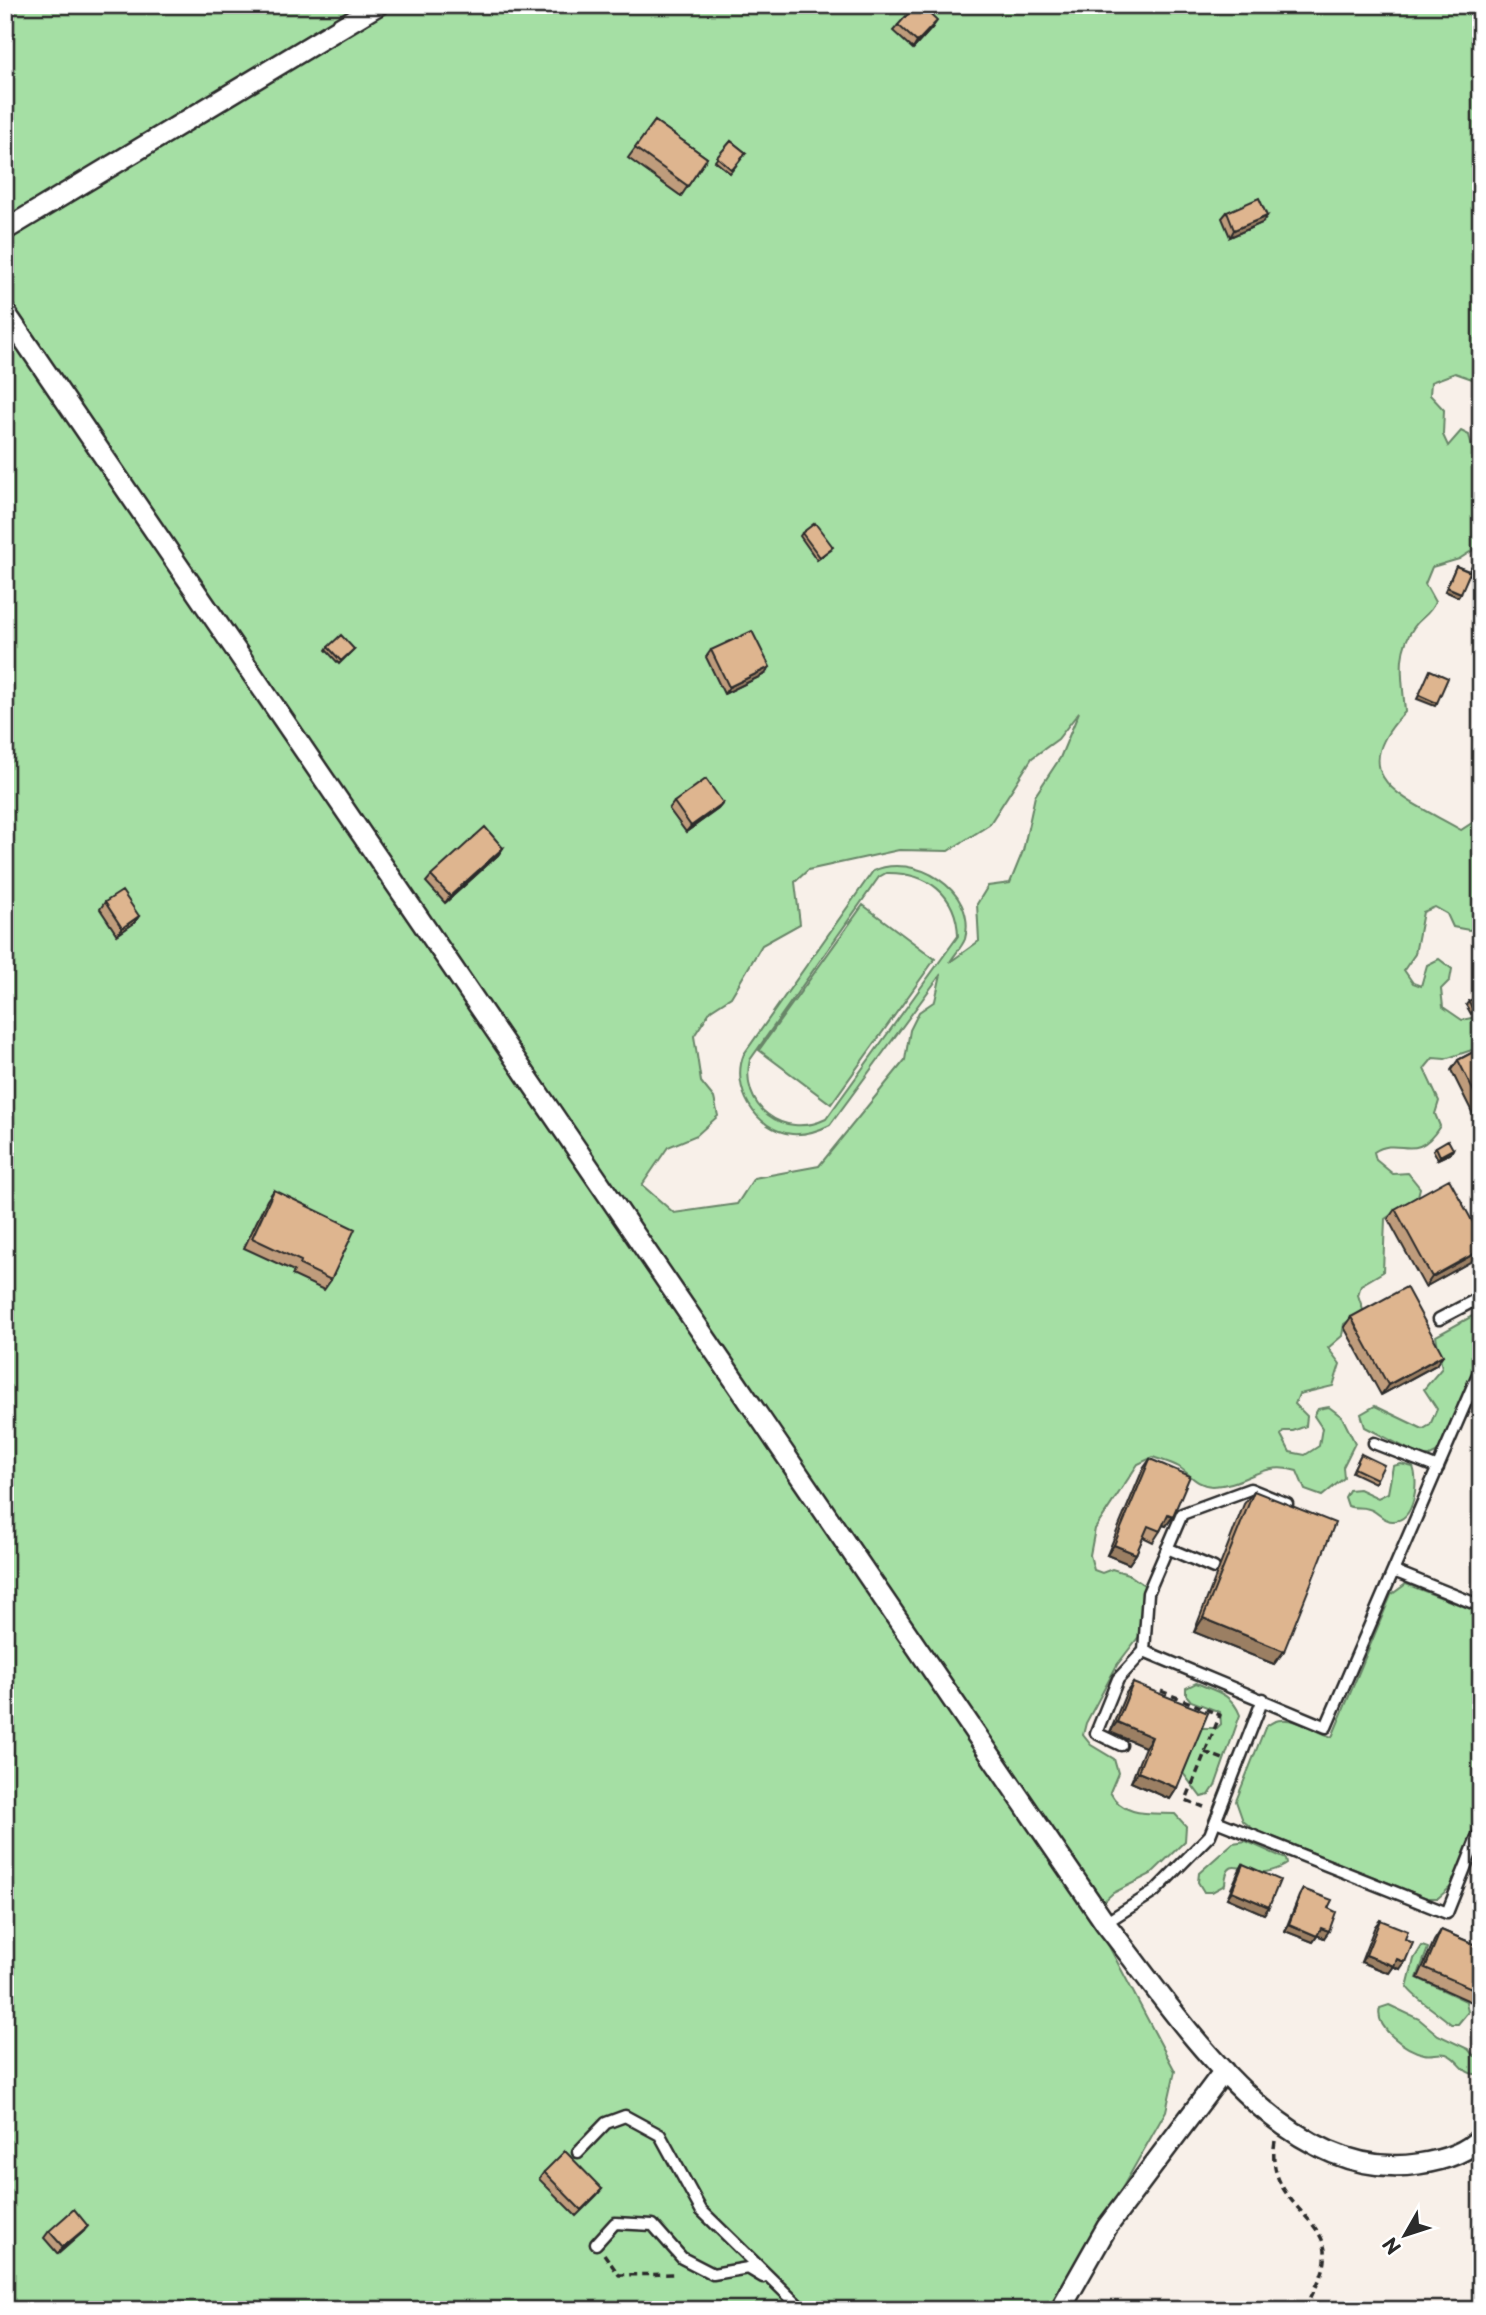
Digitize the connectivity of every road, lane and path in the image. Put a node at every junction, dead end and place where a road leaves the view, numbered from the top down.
1 (378, 5) edge
2 (5, 230) edge
3 (5, 312) edge
4 (1481, 1297) edge
5 (1439, 1319) dead end
6 (1481, 1367) edge
7 (1374, 1443) dead end
8 (1438, 1468) junction
9 (1287, 1504) edge
10 (1167, 1548) junction
11 (1214, 1567) dead end
12 (1394, 1571) junction
13 (1481, 1605) edge
14 (1144, 1651) junction
15 (1172, 1663) junction
16 (1161, 1691) junction
17 (1158, 1698) edge
18 (1263, 1699) junction
19 (1121, 1745) dead end
20 (1217, 1817) junction
21 (1481, 1828) edge
22 (1105, 1923) junction
23 (1224, 2071) junction
24 (1278, 2122) junction
25 (1481, 2137) edge
26 (578, 2152) dead end
27 (596, 2244) joint
28 (713, 2274) junction
29 (779, 2287) junction
30 (803, 2310) edge
31 (1060, 2310) edge
32 (1305, 2310) edge

1 - 2 street
3 - 22 street
4 - 5 lane
6 - 8 lane
7 - 8 lane
8 - 12 lane
9 - 10 lane
10 - 11 lane
10 - 14 lane
12 - 13 lane
12 - 18 lane
14 - 15 lane
14 - 19 lane
15 - 16 path
15 - 18 lane
16 - 17 path
16 - 20 path
18 - 20 lane
20 - 21 lane
20 - 22 lane
22 - 23 street
23 - 24 street
23 - 31 street
24 - 25 street
24 - 32 path
26 - 29 lane
27 - 28 path
27 - 28 lane
28 - 29 lane
29 - 30 lane

